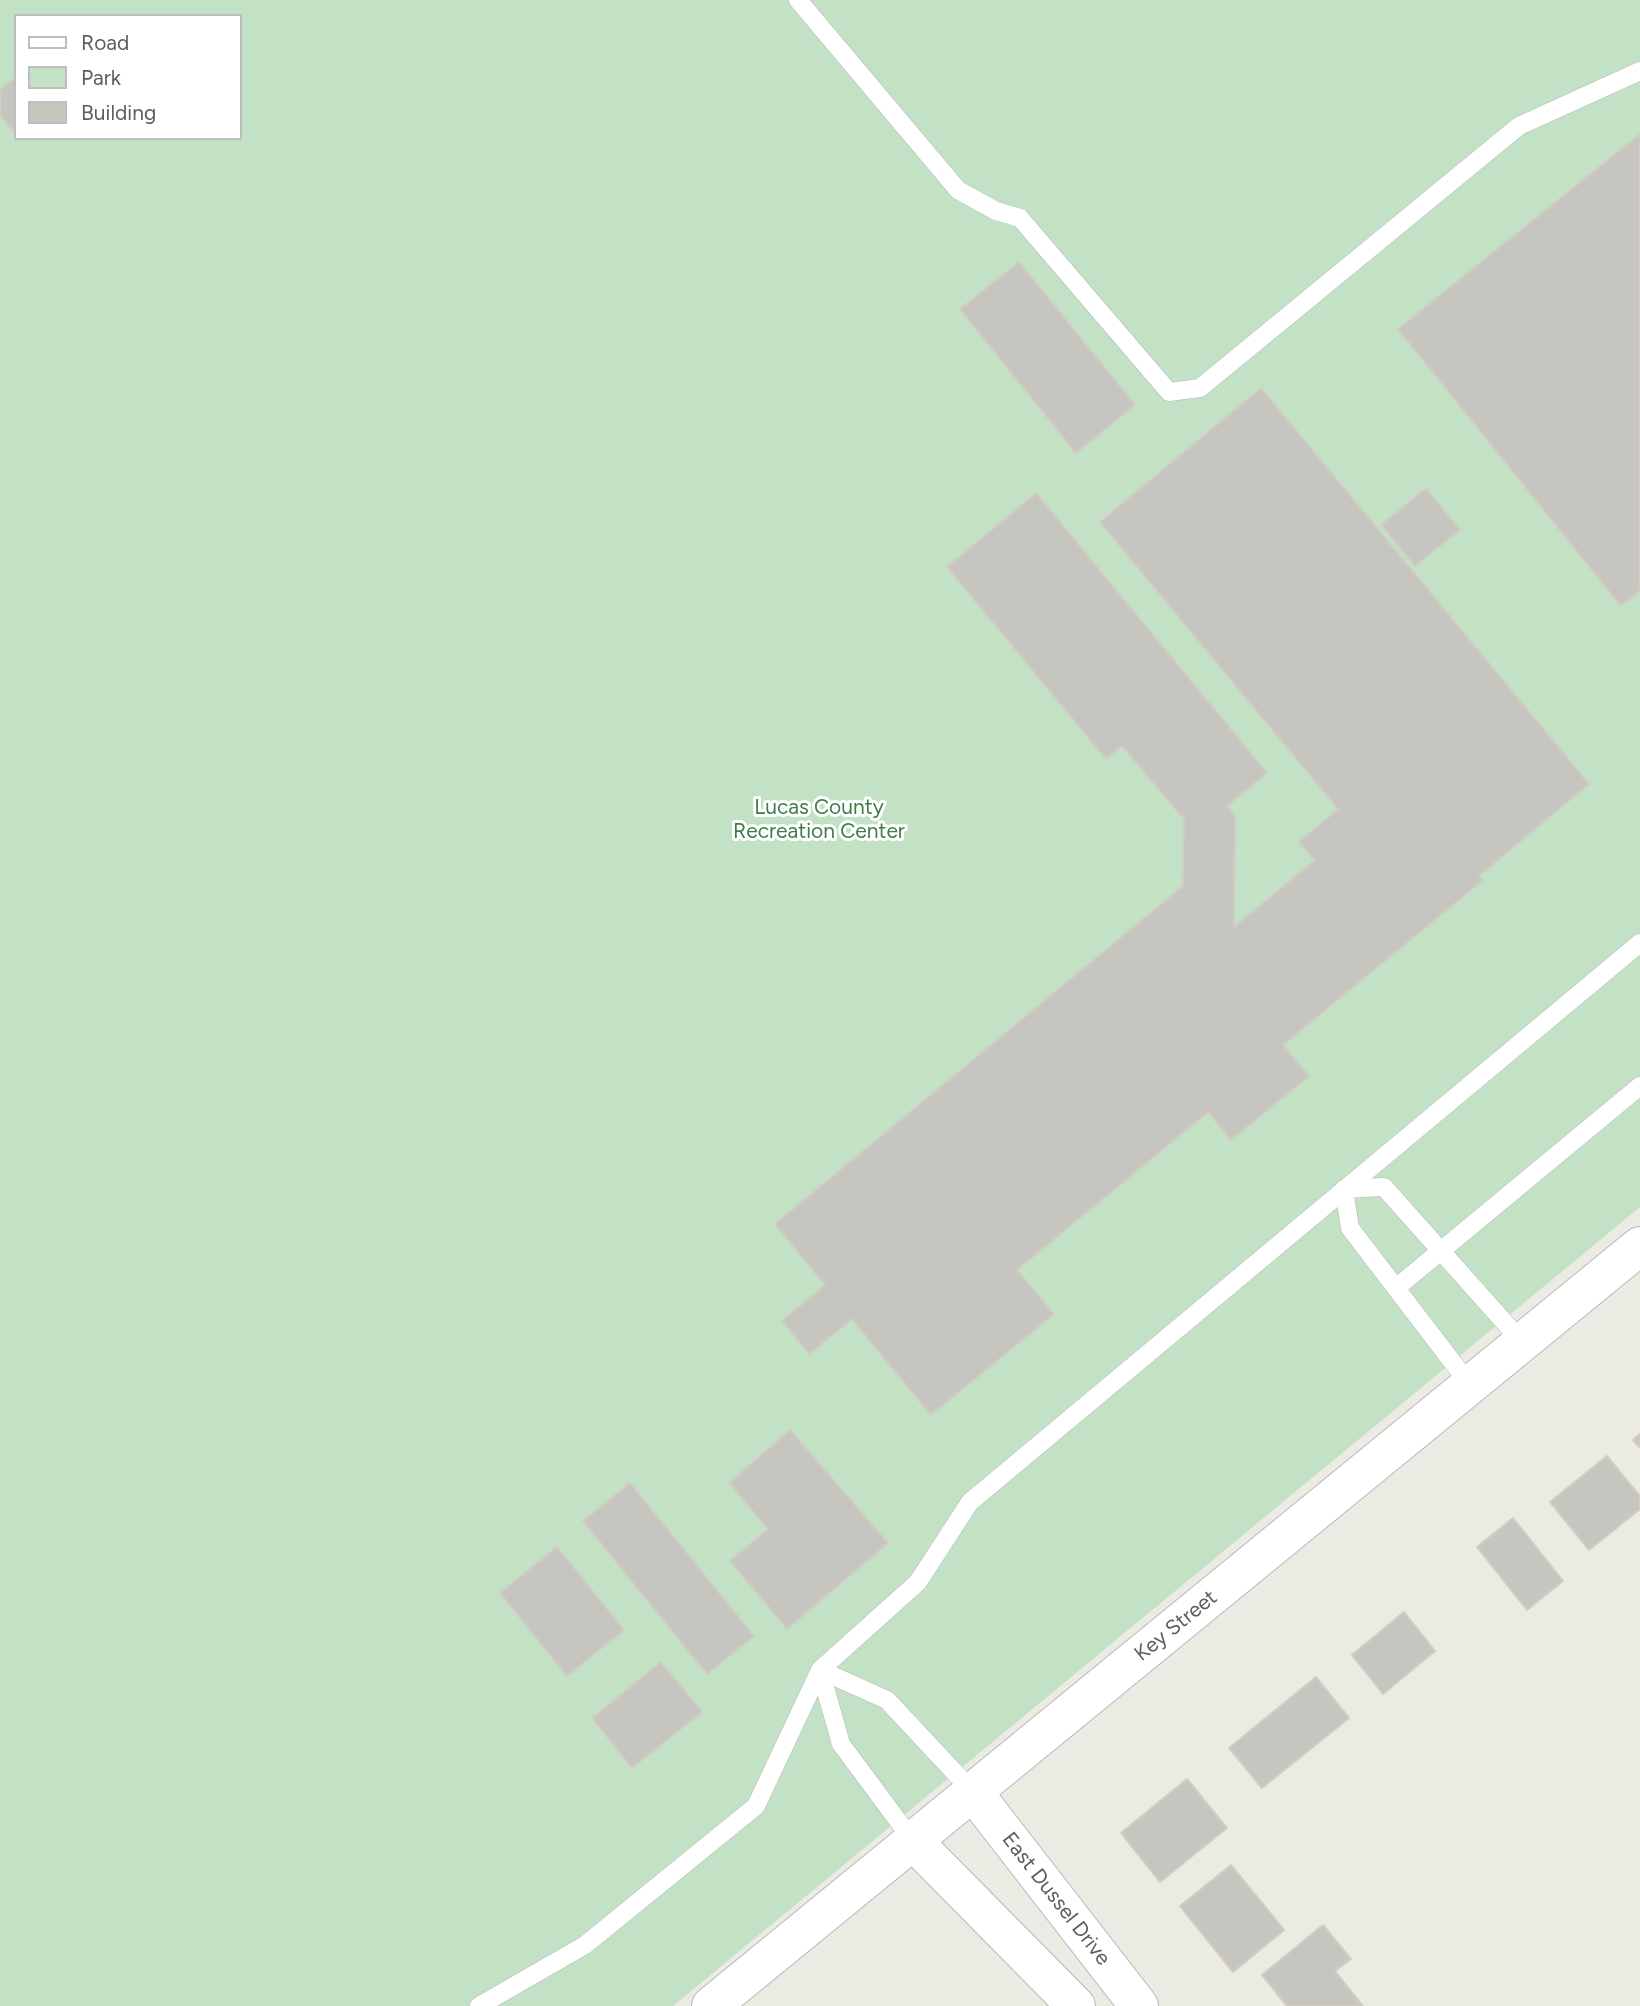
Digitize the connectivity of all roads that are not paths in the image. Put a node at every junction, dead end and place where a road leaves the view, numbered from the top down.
1 (798, 0) edge
2 (1640, 71) edge
3 (1640, 943) edge
4 (1640, 1087) edge
5 (1344, 1189) junction
6 (1640, 1246) edge
7 (1441, 1252) junction
8 (1396, 1288) junction
9 (1522, 1342) junction
10 (1470, 1385) junction
11 (820, 1670) junction
12 (973, 1792) junction
13 (913, 1841) junction
14 (479, 2006) edge
15 (711, 2006) edge
16 (1076, 2006) edge
17 (1139, 2006) edge

1 - 2 lane
3 - 5 lane
4 - 7 lane
5 - 7 lane
5 - 8 lane
5 - 11 lane
6 - 9 street, Key Street
7 - 8 lane
7 - 9 lane
8 - 10 lane
9 - 10 street, Key Street
10 - 12 street, Key Street
11 - 12 lane
11 - 13 lane
11 - 14 lane
12 - 13 street, Key Street
12 - 17 street, East Dussel Drive
13 - 15 street, Key Street
13 - 16 street

